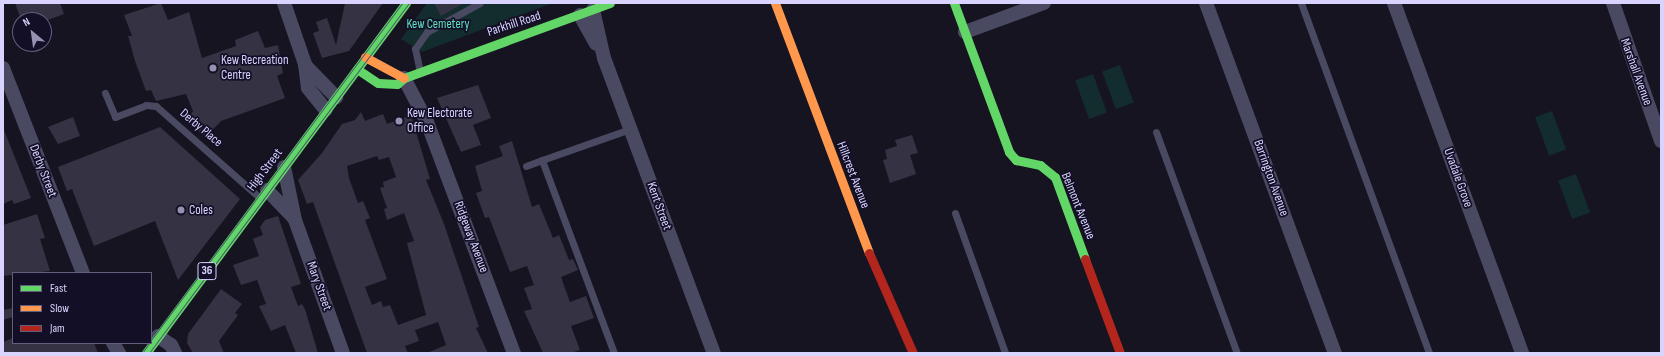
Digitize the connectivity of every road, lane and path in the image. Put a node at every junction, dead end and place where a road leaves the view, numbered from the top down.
1 (284, 3) edge
2 (406, 3) edge
3 (480, 3) edge
4 (610, 3) edge
5 (775, 3) edge
6 (954, 3) edge
7 (1044, 3) edge
8 (1206, 3) edge
9 (1301, 3) edge
10 (1394, 3) edge
11 (1613, 3) edge
12 (398, 8) edge
13 (587, 12) junction
14 (965, 32) junction
15 (365, 57) junction
16 (305, 64) junction
17 (3, 68) edge
18 (357, 69) junction
19 (413, 74) junction
20 (105, 92) dead end
21 (336, 97) junction
22 (8, 99) edge
23 (326, 110) junction
24 (630, 129) junction
25 (1156, 132) dead end
26 (1661, 141) edge
27 (542, 160) junction
28 (526, 166) dead end
29 (284, 167) junction
30 (264, 194) junction
31 (956, 213) dead end
32 (295, 220) junction
33 (83, 272) edge
34 (158, 336) junction
35 (113, 344) edge
36 (151, 352) edge
37 (120, 353) edge
38 (175, 353) edge
39 (343, 353) edge
40 (514, 353) edge
41 (614, 353) edge
42 (714, 353) edge
43 (912, 353) edge
44 (1005, 353) edge
45 (1120, 353) edge
46 (1237, 353) edge
47 (1335, 353) edge
48 (1429, 353) edge
49 (1522, 353) edge

1 - 16 street
2 - 12 street, High Street / 36
3 - 19 lane
4 - 13 street, Parkhill Road
5 - 43 street, Hillcrest Avenue
6 - 14 street, Belmont Avenue
7 - 14 street
8 - 47 street, Barrington Avenue
9 - 48 lane
10 - 49 street, Uvadale Grove
11 - 26 street, Marshall Avenue
12 - 15 street, High Street / 36
13 - 19 street, Parkhill Road
13 - 24 street, Kent Street
14 - 45 street, Belmont Avenue
15 - 18 street, High Street / 36
15 - 19 street
16 - 21 street
16 - 23 street
17 - 22 street, Derby Street
18 - 19 street, Parkhill Road
18 - 21 street, High Street / 36
19 - 40 street, Ridgeway Avenue
20 - 30 lane, Derby Place
21 - 23 street, High Street / 36
22 - 33 street, Derby Street
23 - 29 street, High Street / 36
24 - 27 lane
24 - 42 street, Kent Street
25 - 46 lane
27 - 28 lane
27 - 41 lane
29 - 30 street, High Street / 36
29 - 32 street, Mary Street
30 - 32 street, Mary Street
30 - 34 street, High Street / 36
31 - 44 lane
32 - 39 street, Mary Street
34 - 36 street, High Street / 36
34 - 38 street
35 - 37 street

